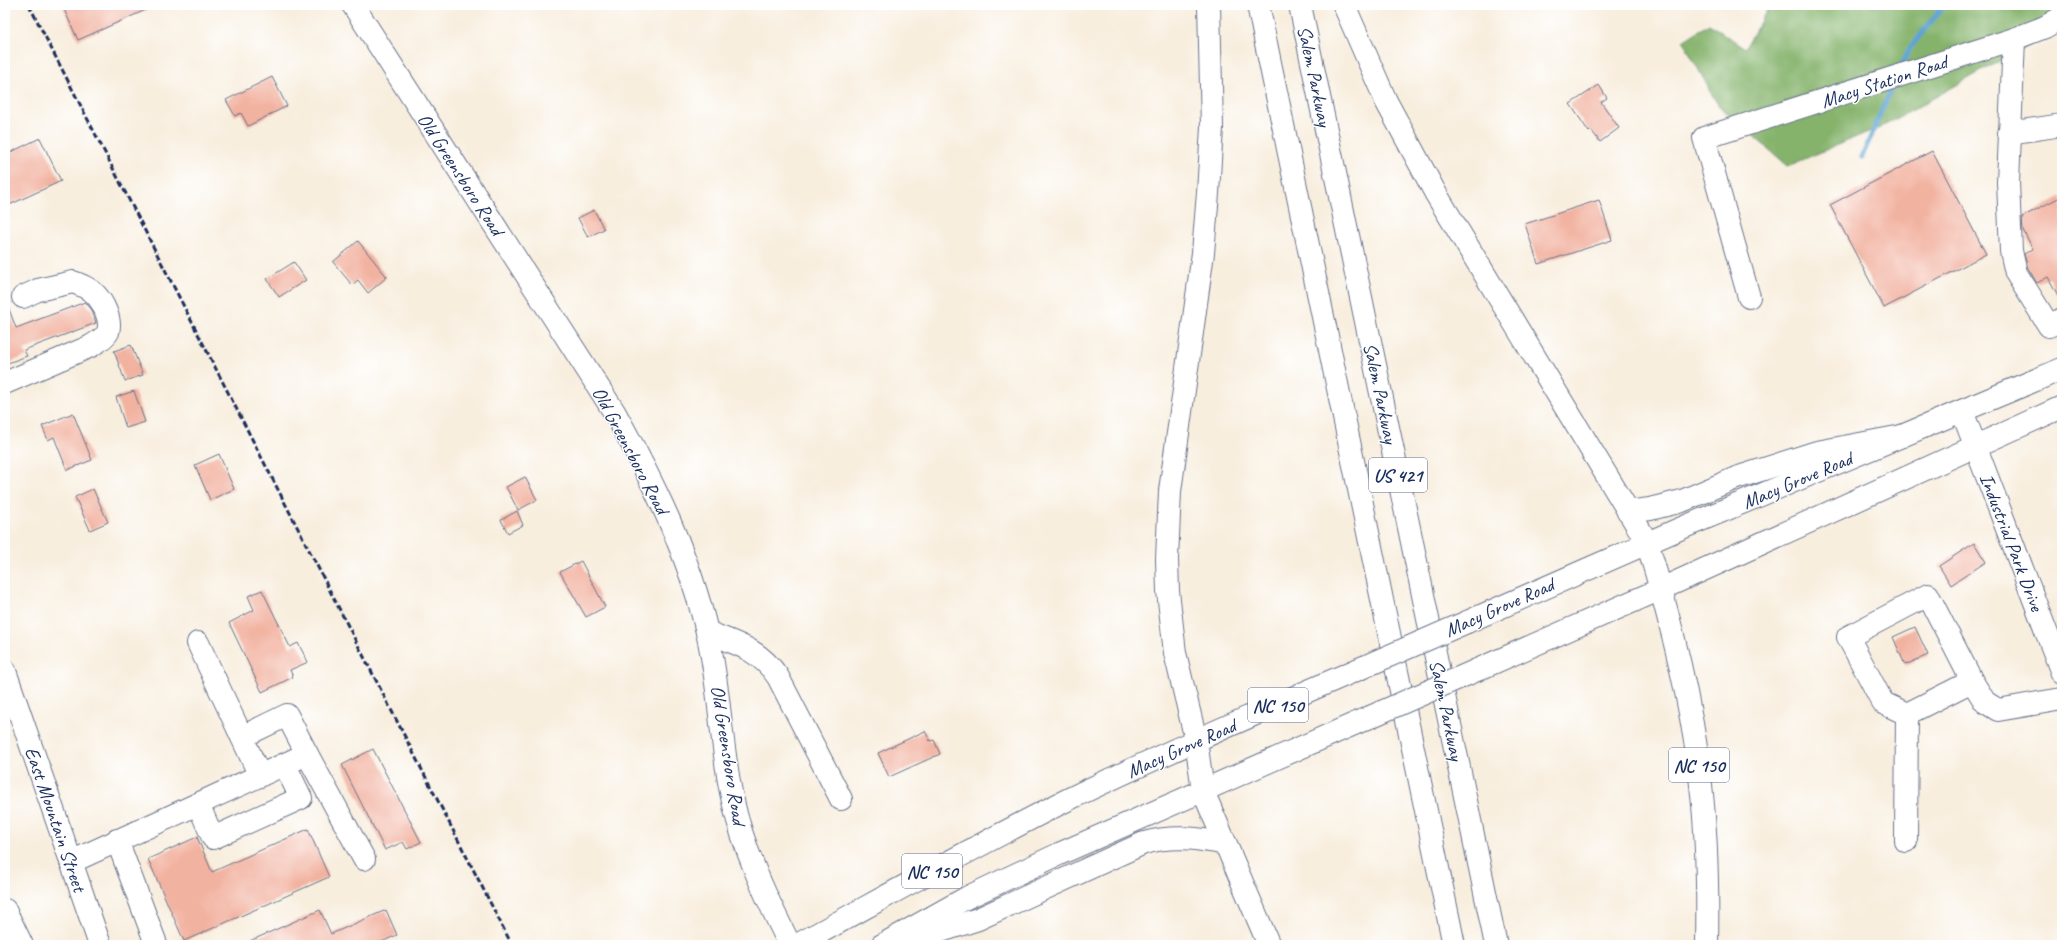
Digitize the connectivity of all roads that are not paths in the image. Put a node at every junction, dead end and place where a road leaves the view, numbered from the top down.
1 (353, 5) edge
2 (1209, 5) edge
3 (1258, 5) edge
4 (1300, 5) edge
5 (1344, 5) edge
6 (2062, 17) edge
7 (2014, 39) junction
8 (2062, 125) edge
9 (2009, 133) junction
10 (23, 297) dead end
11 (1749, 297) dead end
12 (2062, 319) edge
13 (2062, 369) edge
14 (5, 383) edge
15 (2062, 407) edge
16 (1962, 411) junction
17 (1902, 436) junction
18 (1975, 446) junction
19 (1628, 512) junction
20 (1647, 542) junction
21 (1661, 589) junction
22 (707, 632) junction
23 (198, 643) dead end
24 (5, 673) edge
25 (2062, 673) edge
26 (1972, 681) junction
27 (2062, 700) edge
28 (1907, 714) junction
29 (242, 736) junction
30 (1196, 740) junction
31 (308, 754) junction
32 (285, 765) junction
33 (260, 776) junction
34 (1203, 791) junction
35 (841, 799) dead end
36 (198, 804) junction
37 (117, 840) junction
38 (1906, 841) dead end
39 (1226, 844) junction
40 (364, 858) dead end
41 (71, 862) junction
42 (5, 910) edge
43 (155, 941) dead end
44 (22, 945) edge
45 (100, 945) edge
46 (790, 945) edge
47 (797, 945) edge
48 (882, 945) edge
49 (897, 945) edge
50 (1269, 945) edge
51 (1454, 945) edge
52 (1496, 945) edge
53 (1707, 945) edge

1 - 22 main road, Old Greensboro Road
2 - 30 main road
3 - 51 main road, Salem Parkway / US 421
4 - 52 main road, Salem Parkway / US 421
5 - 19 main road
6 - 7 main road, Macy Station Road
7 - 9 main road
7 - 11 main road, Macy Station Road
8 - 9 main road
9 - 12 main road
10 - 14 main road
13 - 16 main road, Macy Grove Road
15 - 18 main road, Macy Grove Road
16 - 17 main road, Macy Grove Road
16 - 18 main road, Industrial Park Drive
17 - 19 main road
17 - 20 main road, Macy Grove Road
18 - 21 main road, Macy Grove Road
18 - 25 main road, Industrial Park Drive
19 - 20 main road
20 - 21 main road, NC 150
20 - 30 main road, Macy Grove Road / NC 150, bridge
21 - 34 main road, Macy Grove Road, bridge
21 - 53 main road, NC 150
22 - 35 main road
22 - 46 main road, Old Greensboro Road
23 - 29 main road
24 - 41 main road, East Mountain Street
26 - 27 main road
26 - 28 main road
26 - 28 main road
28 - 38 main road
29 - 31 main road
29 - 33 main road
30 - 34 main road
30 - 47 main road, Macy Grove Road / NC 150
31 - 32 main road
31 - 40 main road
32 - 33 main road
32 - 36 main road
33 - 36 main road
34 - 39 main road
34 - 48 main road, Macy Grove Road
36 - 37 main road
37 - 41 main road
37 - 43 main road
39 - 49 main road
39 - 50 main road
41 - 45 main road, East Mountain Street
42 - 44 main road

